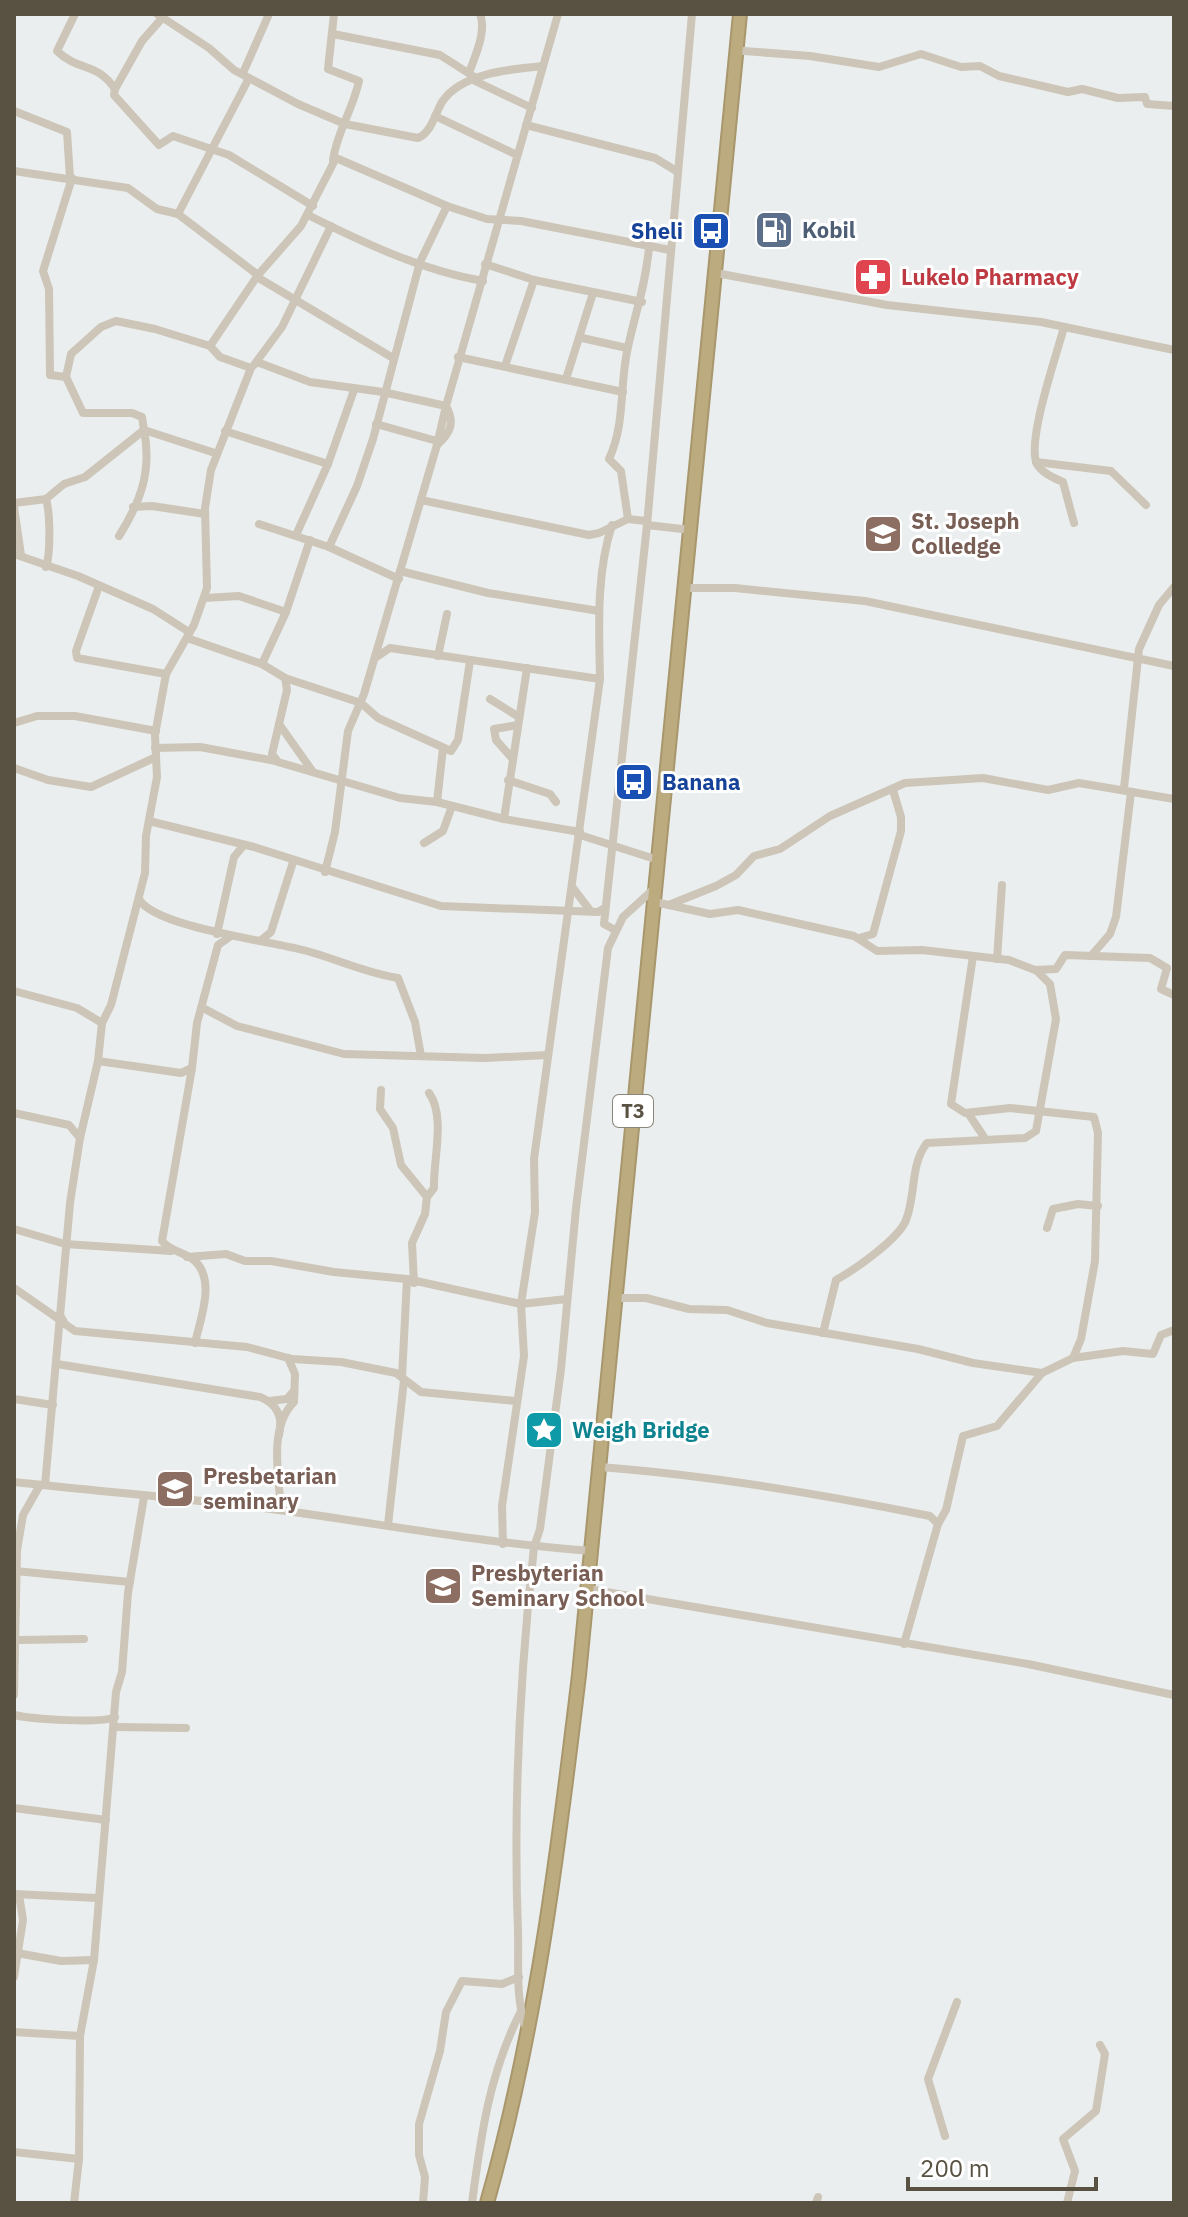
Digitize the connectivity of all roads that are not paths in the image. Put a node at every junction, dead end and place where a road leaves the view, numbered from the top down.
1 (75, 14) edge
2 (269, 14) edge
3 (334, 14) edge
4 (480, 14) edge
5 (558, 14) edge
6 (692, 14) edge
7 (740, 14) edge
8 (160, 16) edge
9 (333, 34) junction
10 (744, 51) dead end
11 (543, 66) junction
12 (246, 76) junction
13 (473, 77) junction
14 (115, 89) junction
15 (1174, 106) edge
16 (532, 108) junction
17 (14, 111) edge
18 (435, 116) junction
19 (345, 124) junction
20 (526, 125) junction
21 (214, 148) junction
22 (517, 155) junction
23 (333, 160) junction
24 (14, 171) edge
25 (678, 172) junction
26 (71, 178) junction
27 (447, 206) junction
28 (311, 210) junction
29 (178, 214) junction
30 (497, 219) junction
31 (331, 226) junction
32 (649, 248) junction
33 (670, 250) junction
34 (420, 262) junction
35 (485, 264) junction
36 (716, 273) junction
37 (257, 276) junction
38 (534, 280) junction
39 (483, 281) junction
40 (593, 293) junction
41 (297, 298) junction
42 (642, 302) junction
43 (1064, 327) junction
44 (582, 338) junction
45 (210, 346) junction
46 (627, 348) junction
47 (1174, 350) edge
48 (458, 357) junction
49 (393, 358) junction
50 (254, 365) junction
51 (505, 366) junction
52 (66, 377) junction
53 (566, 379) junction
54 (354, 390) junction
55 (383, 392) junction
56 (623, 392) junction
57 (446, 406) junction
58 (376, 424) junction
59 (144, 430) junction
60 (225, 431) junction
61 (437, 443) junction
62 (215, 453) junction
63 (1036, 462) junction
64 (328, 464) junction
65 (46, 499) junction
66 (421, 500) junction
67 (14, 505) edge
68 (1146, 505) dead end
69 (133, 507) junction
70 (205, 514) junction
71 (628, 519) junction
72 (647, 523) junction
73 (1074, 523) dead end
74 (259, 524) dead end
75 (612, 525) junction
76 (691, 530) junction
77 (296, 535) junction
78 (119, 536) dead end
79 (310, 540) junction
80 (329, 547) junction
81 (18, 555) edge
82 (46, 567) junction
83 (400, 575) junction
84 (99, 586) junction
85 (1174, 587) edge
86 (684, 588) junction
87 (205, 598) junction
88 (599, 611) junction
89 (286, 612) junction
90 (447, 614) dead end
91 (188, 635) junction
92 (379, 637) junction
93 (390, 648) junction
94 (438, 656) junction
95 (1138, 656) junction
96 (374, 659) junction
97 (470, 661) junction
98 (262, 664) junction
99 (1174, 666) edge
100 (527, 668) junction
101 (166, 674) junction
102 (285, 678) junction
103 (600, 679) junction
104 (490, 699) dead end
105 (361, 703) junction
106 (519, 721) junction
107 (14, 723) edge
108 (279, 724) junction
109 (156, 733) junction
110 (174, 745) junction
111 (155, 748) junction
112 (443, 748) junction
113 (154, 758) junction
114 (512, 758) junction
115 (278, 762) junction
116 (14, 768) edge
117 (313, 773) junction
118 (508, 780) junction
119 (339, 781) junction
120 (893, 790) junction
121 (1128, 790) junction
122 (1174, 799) edge
123 (437, 802) junction
124 (556, 802) dead end
125 (452, 806) junction
126 (504, 819) junction
127 (149, 821) junction
128 (580, 834) junction
129 (424, 843) dead end
130 (244, 845) junction
131 (615, 846) junction
132 (658, 860) junction
133 (293, 862) junction
134 (325, 872) junction
135 (1002, 885) dead end
136 (656, 887) junction
137 (573, 888) junction
138 (139, 899) junction
139 (655, 902) junction
140 (671, 905) junction
141 (603, 909) junction
142 (566, 910) junction
143 (593, 911) junction
144 (615, 930) junction
145 (216, 931) junction
146 (231, 936) junction
147 (859, 938) junction
148 (259, 942) junction
149 (218, 945) junction
150 (973, 956) junction
151 (1091, 956) junction
152 (997, 959) junction
153 (1160, 961) junction
154 (1174, 961) edge
155 (1035, 970) junction
156 (14, 991) edge
157 (1174, 995) edge
158 (203, 1008) junction
159 (102, 1023) junction
160 (421, 1056) junction
161 (544, 1056) junction
162 (98, 1061) junction
163 (192, 1068) junction
164 (181, 1073) junction
165 (190, 1082) junction
166 (381, 1090) dead end
167 (429, 1093) dead end
168 (1041, 1111) junction
169 (14, 1113) edge
170 (968, 1113) junction
171 (984, 1137) junction
172 (80, 1138) junction
173 (427, 1197) junction
174 (1098, 1206) junction
175 (1047, 1228) dead end
176 (14, 1229) edge
177 (65, 1244) junction
178 (174, 1251) junction
179 (187, 1257) junction
180 (411, 1281) junction
181 (14, 1288) edge
182 (617, 1298) junction
183 (567, 1299) junction
184 (521, 1304) junction
185 (60, 1317) junction
186 (1174, 1330) edge
187 (80, 1331) junction
188 (823, 1333) junction
189 (59, 1340) junction
190 (195, 1343) junction
191 (288, 1358) junction
192 (1073, 1358) junction
193 (312, 1362) junction
194 (57, 1364) junction
195 (1042, 1373) junction
196 (295, 1374) junction
197 (403, 1378) junction
198 (294, 1391) junction
199 (14, 1399) edge
200 (269, 1401) junction
201 (516, 1401) junction
202 (53, 1405) junction
203 (279, 1435) junction
204 (599, 1467) junction
205 (14, 1482) edge
206 (42, 1485) junction
207 (144, 1497) junction
208 (281, 1510) junction
209 (938, 1524) junction
210 (388, 1525) junction
211 (503, 1544) junction
212 (534, 1547) junction
213 (593, 1551) junction
214 (16, 1571) edge
215 (130, 1582) junction
216 (589, 1589) junction
217 (84, 1639) dead end
218 (17, 1640) junction
219 (904, 1644) junction
220 (14, 1695) edge
221 (1174, 1695) edge
222 (14, 1715) edge
223 (115, 1717) junction
224 (115, 1727) junction
225 (186, 1728) dead end
226 (14, 1808) edge
227 (106, 1820) junction
228 (17, 1895) edge
229 (97, 1898) junction
230 (17, 1953) junction
231 (94, 1960) junction
232 (14, 1964) edge
233 (14, 1977) edge
234 (519, 1977) junction
235 (957, 2002) dead end
236 (520, 2013) junction
237 (528, 2031) junction
238 (14, 2032) edge
239 (80, 2036) junction
240 (1100, 2045) dead end
241 (945, 2136) dead end
242 (14, 2152) edge
243 (79, 2159) junction
244 (74, 2203) edge
245 (423, 2203) edge
246 (472, 2203) edge
247 (487, 2203) edge
248 (1067, 2203) edge

1 - 14 street
2 - 12 street
3 - 9 street
4 - 13 street
5 - 11 street
6 - 25 street
7 - 36 highway, T3
8 - 12 street
8 - 14 street
9 - 13 street
9 - 19 street
10 - 15 street
11 - 13 street
11 - 16 street
12 - 19 street
12 - 21 street
13 - 16 street
13 - 18 street
14 - 21 street
16 - 20 street
17 - 26 street
18 - 19 street
18 - 22 street
19 - 23 street
20 - 22 street
20 - 25 street
21 - 28 street
21 - 29 street
22 - 30 street
23 - 27 street
23 - 28 street
24 - 26 street
25 - 33 street
26 - 29 street
26 - 52 street
27 - 30 street
27 - 34 street
28 - 31 street
28 - 37 street
29 - 37 street
30 - 32 street
30 - 35 street
31 - 34 street
31 - 41 street
32 - 33 street
32 - 42 street
33 - 72 street
34 - 39 street
34 - 49 street
35 - 38 street
35 - 39 street
36 - 43 street
36 - 76 highway, T3
37 - 41 street
37 - 45 street
38 - 40 street
38 - 51 street
39 - 48 street
40 - 42 street
40 - 44 street
41 - 49 street
41 - 50 street
42 - 46 street
43 - 47 street
43 - 63 street
44 - 46 street
44 - 53 street
45 - 50 street
45 - 52 street
46 - 56 street
48 - 51 street
48 - 57 street
49 - 55 street
50 - 54 street
50 - 60 street
51 - 53 street
52 - 59 street
53 - 56 street
54 - 55 street
54 - 64 street
55 - 57 street
55 - 58 street
56 - 71 street
57 - 61 street
58 - 61 street
58 - 80 street
59 - 62 street
59 - 65 street
59 - 69 street
60 - 62 street
60 - 64 street
61 - 66 street
62 - 70 street
63 - 68 street
63 - 73 street
64 - 77 street
65 - 67 street
65 - 82 street
66 - 75 street
66 - 83 street
67 - 81 street
69 - 70 street
69 - 78 street
70 - 87 street
71 - 72 street
71 - 75 street
72 - 76 street
72 - 131 street
74 - 77 street
75 - 88 street
76 - 86 highway, T3
77 - 79 street
79 - 80 street
79 - 89 street
80 - 83 street
81 - 82 street
82 - 84 street
83 - 88 street
83 - 92 street
84 - 91 street
84 - 101 street
85 - 95 street
86 - 95 street
86 - 132 highway, T3
87 - 89 street
87 - 91 street
88 - 103 street
89 - 98 street
90 - 94 street
91 - 98 street
91 - 101 street
92 - 93 street
92 - 96 street
93 - 94 street
93 - 96 street
94 - 97 street
95 - 99 street
95 - 121 street
96 - 105 street
97 - 100 street
97 - 112 street
98 - 102 street
100 - 103 street
100 - 106 street
101 - 109 street
102 - 105 street
102 - 108 street
103 - 128 street
104 - 106 street
105 - 112 street
105 - 119 street
106 - 114 street
106 - 114 street
107 - 109 street
108 - 115 street
108 - 117 street
109 - 110 street
109 - 111 street
110 - 111 street
110 - 115 street
111 - 113 street
112 - 123 street
113 - 116 street
113 - 127 street
114 - 118 street
115 - 117 street
117 - 119 street
118 - 124 street
118 - 126 street
119 - 123 street
119 - 134 street
120 - 121 street
120 - 140 street
120 - 147 street
121 - 122 street
121 - 151 street
123 - 125 street
125 - 126 street
125 - 129 street
126 - 128 street
127 - 130 street
127 - 138 street
128 - 131 street
128 - 137 street
130 - 133 street
130 - 145 street
131 - 132 street
131 - 141 street
132 - 136 highway, T3
133 - 134 street
133 - 148 street
134 - 142 street
135 - 152 street
136 - 139 highway, T3
136 - 144 street
137 - 142 street
137 - 143 street
138 - 145 street
138 - 159 street
139 - 140 street
139 - 182 highway, T3
140 - 147 street
141 - 143 street
141 - 144 street
142 - 143 street
142 - 161 street
144 - 183 street
145 - 146 street
145 - 149 street
146 - 148 street
146 - 149 street
147 - 150 street
148 - 160 street
149 - 158 street
150 - 152 street
150 - 170 street
151 - 153 street
151 - 155 street
152 - 155 street
153 - 154 street
153 - 157 street
155 - 168 street
156 - 159 street
158 - 160 street
158 - 163 street
159 - 162 street
160 - 161 street
161 - 184 street
162 - 164 street
162 - 172 street
163 - 164 street
163 - 165 street
164 - 165 street
165 - 178 street
166 - 173 street
167 - 173 street
168 - 170 street
168 - 171 street
168 - 174 street
169 - 172 street
170 - 171 street
171 - 188 street
172 - 177 street
173 - 180 street
174 - 175 street
174 - 192 street
176 - 177 street
177 - 178 street
177 - 185 street
178 - 179 street
179 - 180 street
179 - 190 street
180 - 184 street
180 - 197 street
181 - 185 street
182 - 188 street
182 - 204 highway, T3
183 - 184 street
183 - 212 street
184 - 201 street
185 - 187 street
185 - 189 street
186 - 192 street
187 - 189 street
187 - 190 street
188 - 195 street
189 - 194 street
190 - 191 street
191 - 193 street
191 - 196 street
192 - 195 street
193 - 196 street
193 - 197 street
194 - 200 street
194 - 202 street
195 - 209 street
196 - 198 street
197 - 201 street
197 - 210 street
198 - 200 street
198 - 203 street
199 - 202 street
200 - 203 street
201 - 211 street
202 - 206 street
203 - 208 street
204 - 209 street
204 - 213 highway, T3
205 - 206 street
206 - 207 street
206 - 214 street
207 - 208 street
207 - 215 street
208 - 210 street
209 - 219 street
210 - 211 street
211 - 212 street
212 - 213 street
212 - 234 street
213 - 216 highway, T3
214 - 215 street
214 - 218 street
215 - 223 street
216 - 219 street
216 - 237 highway, T3
217 - 218 street
218 - 220 street
219 - 221 street
222 - 223 street
223 - 224 street
224 - 225 street
224 - 227 street
226 - 227 street
227 - 229 street
228 - 229 street
228 - 230 street
229 - 231 street
230 - 231 street
230 - 232 street
231 - 239 street
232 - 233 street
234 - 236 street
234 - 245 street
235 - 241 street
236 - 237 street
236 - 246 street
237 - 247 highway, T3
238 - 239 street
239 - 243 street
240 - 248 street
242 - 243 street
243 - 244 street

